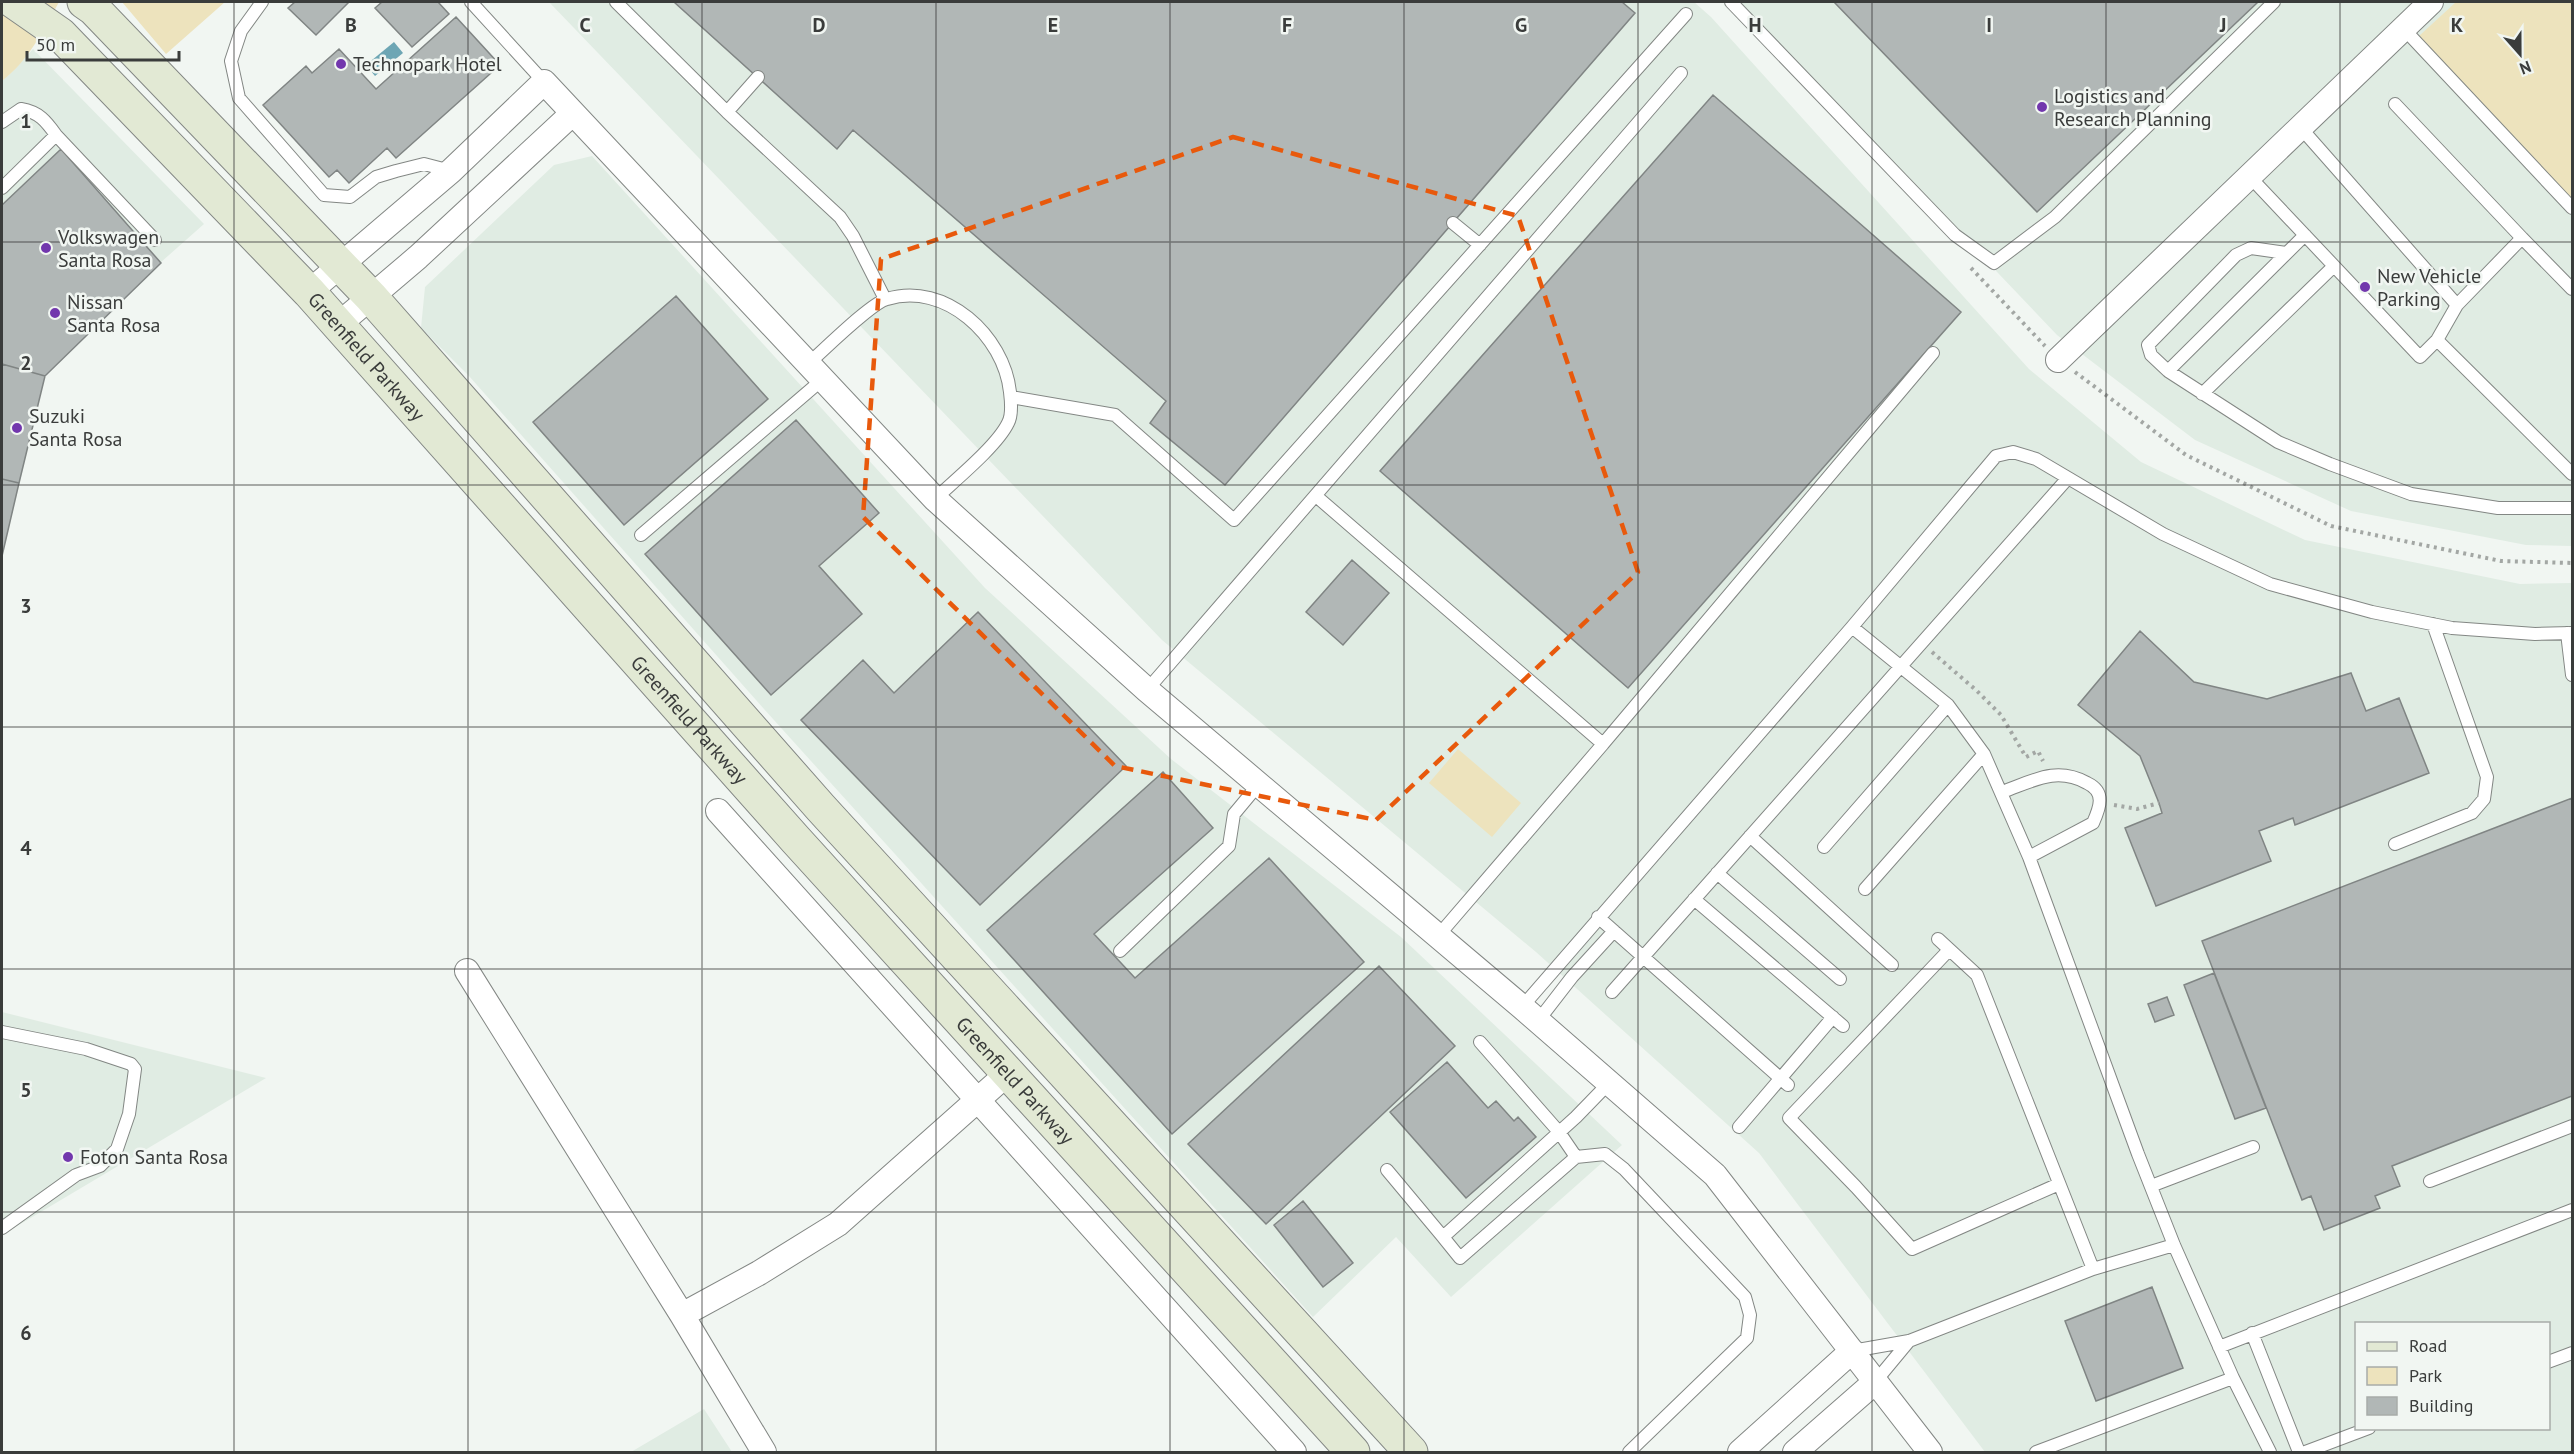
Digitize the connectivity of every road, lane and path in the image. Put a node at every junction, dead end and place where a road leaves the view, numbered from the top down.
1 (14, 2) edge
2 (84, 2) edge
3 (262, 2) edge
4 (471, 2) edge
5 (616, 2) edge
6 (1731, 2) edge
7 (2274, 2) edge
8 (2431, 2) edge
9 (1686, 14) dead end
10 (2403, 28) junction
11 (1681, 73) dead end
12 (758, 77) dead end
13 (544, 82) junction
14 (2395, 104) dead end
15 (727, 112) junction
16 (573, 113) junction
17 (2, 122) edge
18 (2300, 127) junction
19 (56, 135) junction
20 (451, 171) junction
21 (2250, 177) junction
22 (2, 188) edge
23 (2572, 208) edge
24 (1453, 223) dead end
25 (2305, 235) junction
26 (2522, 238) junction
27 (155, 240) dead end
28 (1480, 245) junction
29 (2286, 253) junction
30 (341, 265) junction
31 (1969, 266) dead end
32 (2334, 266) junction
33 (2572, 289) edge
34 (309, 292) junction
35 (371, 297) junction
36 (885, 299) junction
37 (2457, 305) junction
38 (338, 325) junction
39 (2437, 340) junction
40 (1933, 353) dead end
41 (2058, 360) junction
42 (816, 371) junction
43 (2168, 371) junction
44 (2202, 394) junction
45 (1011, 397) junction
46 (2572, 474) edge
47 (2068, 477) junction
48 (1316, 496) junction
49 (935, 500) junction
50 (2572, 508) edge
51 (641, 535) dead end
52 (2572, 563) edge
53 (2433, 624) junction
54 (1852, 627) junction
55 (2570, 633) edge
56 (1920, 642) junction
57 (1900, 665) junction
58 (2572, 675) edge
59 (1146, 690) junction
60 (1948, 705) junction
61 (1603, 744) junction
62 (1984, 754) junction
63 (2049, 776) junction
64 (1259, 784) junction
65 (2002, 792) junction
66 (2158, 802) dead end
67 (2101, 803) junction
68 (718, 811) dead end
69 (1750, 836) junction
70 (2395, 844) dead end
71 (1824, 847) dead end
72 (2029, 857) junction
73 (1717, 873) junction
74 (1865, 889) dead end
75 (1694, 899) junction
76 (1598, 917) junction
77 (1614, 931) junction
78 (1438, 936) junction
79 (1938, 939) dead end
80 (1949, 950) junction
81 (1120, 951) dead end
82 (1642, 957) junction
83 (1892, 965) dead end
84 (467, 971) dead end
85 (1840, 979) dead end
86 (1612, 992) dead end
87 (1530, 1014) junction
88 (1833, 1017) junction
89 (1844, 1026) dead end
90 (2, 1032) edge
91 (1480, 1042) dead end
92 (1008, 1073) junction
93 (1784, 1082) junction
94 (1609, 1083) junction
95 (977, 1101) junction
96 (2572, 1126) edge
97 (1739, 1127) dead end
98 (1559, 1132) junction
99 (2253, 1147) dead end
100 (1576, 1157) junction
101 (1387, 1170) dead end
102 (2430, 1181) dead end
103 (2059, 1184) junction
104 (2151, 1186) junction
105 (2572, 1210) edge
106 (2, 1228) edge
107 (1443, 1237) junction
108 (2174, 1245) junction
109 (2093, 1269) junction
110 (682, 1315) junction
111 (2252, 1333) junction
112 (1909, 1341) junction
113 (2219, 1347) junction
114 (1852, 1351) junction
115 (2572, 1353) edge
116 (2550, 1361) edge
117 (2233, 1378) junction
118 (1875, 1382) junction
119 (2364, 1430) edge
120 (764, 1452) edge
121 (1294, 1452) edge
122 (1353, 1452) edge
123 (1411, 1452) edge
124 (1629, 1452) edge
125 (1740, 1452) edge
126 (1795, 1452) edge
127 (1930, 1452) edge
128 (2036, 1452) edge
129 (2270, 1452) edge
130 (2299, 1452) edge
131 (2305, 1452) edge

1 - 34 main road, Greenfield Parkway
2 - 30 main road, Greenfield Parkway
3 - 20 lane
4 - 13 lane
5 - 15 lane
6 - 7 lane
8 - 10 street
9 - 28 lane
10 - 18 street
10 - 23 lane
11 - 48 lane
12 - 15 lane
13 - 16 street
13 - 20 street
14 - 26 lane
15 - 36 lane
16 - 35 street
16 - 42 street
17 - 19 lane
18 - 21 street
18 - 37 lane
19 - 22 lane
19 - 27 lane
20 - 30 street
21 - 25 lane
21 - 41 street
24 - 28 lane
25 - 29 lane
25 - 32 lane
26 - 33 lane
26 - 37 lane
28 - 45 lane
29 - 43 lane
29 - 43 lane
30 - 34 street
30 - 35 main road, Greenfield Parkway
31 - 41 path
32 - 39 lane
32 - 44 lane
34 - 38 main road, Greenfield Parkway
35 - 38 street
35 - 123 main road, Greenfield Parkway
36 - 42 lane
36 - 45 lane
37 - 39 lane
38 - 92 main road, Greenfield Parkway
39 - 46 lane
40 - 61 lane
41 - 52 path
42 - 49 street
42 - 51 lane
43 - 44 lane
44 - 50 lane
45 - 49 lane
47 - 53 lane
47 - 54 lane
47 - 56 lane
48 - 59 lane
48 - 61 lane
49 - 59 street
53 - 55 lane
53 - 70 lane
54 - 57 lane
54 - 76 lane
55 - 58 lane
56 - 57 lane
56 - 63 path
57 - 60 lane
57 - 69 lane
59 - 64 street
60 - 62 lane
60 - 71 lane
61 - 78 lane
62 - 65 lane
62 - 74 lane
63 - 65 lane
63 - 67 lane
64 - 78 street
64 - 81 lane
65 - 72 lane
66 - 67 path
67 - 72 lane
68 - 95 street
69 - 73 lane
69 - 83 lane
72 - 104 lane
73 - 75 lane
73 - 85 lane
75 - 82 lane
75 - 88 lane
76 - 77 lane
76 - 87 lane
77 - 82 lane
77 - 87 lane
78 - 87 street
79 - 80 lane
80 - 103 lane
80 - 103 lane
82 - 86 lane
82 - 93 lane
84 - 110 street
87 - 94 street
88 - 89 lane
88 - 93 lane
90 - 106 lane
91 - 98 lane
92 - 95 street
92 - 122 main road, Greenfield Parkway
93 - 97 lane
94 - 98 lane
94 - 114 street
95 - 110 street
95 - 121 street
96 - 102 lane
98 - 100 lane
98 - 107 lane
99 - 104 lane
100 - 107 lane
100 - 124 lane
101 - 107 lane
103 - 109 lane
104 - 108 lane
105 - 111 lane
108 - 109 lane
108 - 113 lane
109 - 112 lane
110 - 120 street
111 - 113 lane
111 - 130 lane
112 - 114 lane
112 - 118 lane
113 - 117 lane
114 - 118 street
114 - 125 street
115 - 116 lane
117 - 128 lane
117 - 129 lane
118 - 126 street
118 - 127 street
119 - 131 lane

